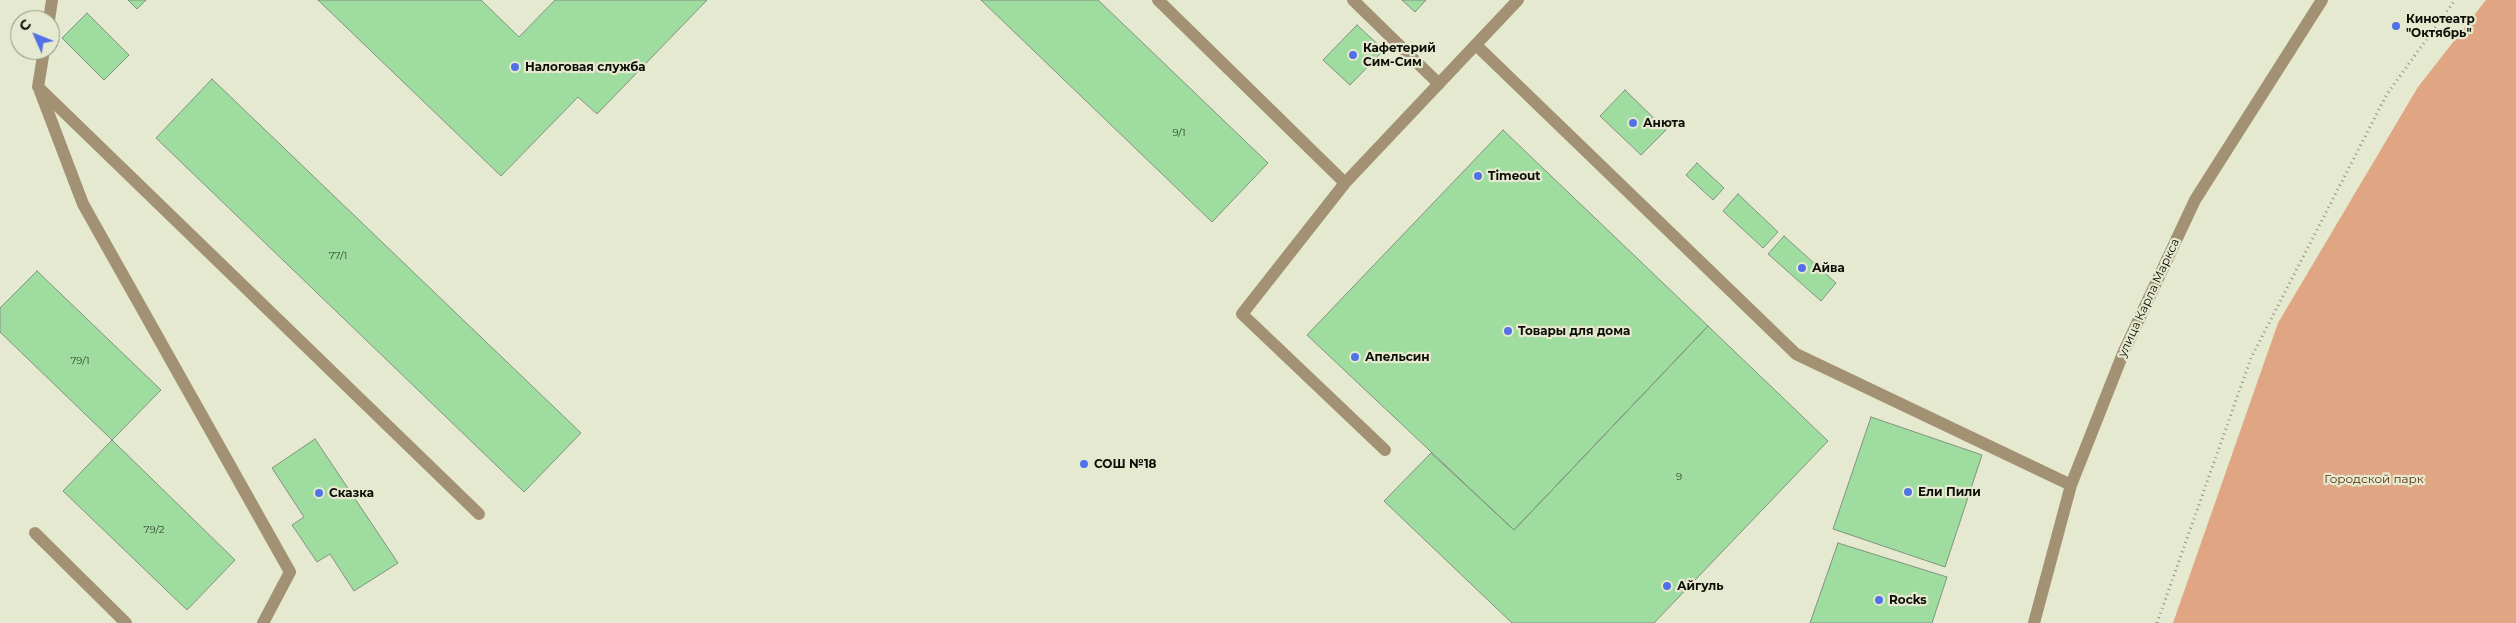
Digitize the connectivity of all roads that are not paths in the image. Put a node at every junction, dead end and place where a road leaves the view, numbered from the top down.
1 (1158, 0) edge
2 (1353, 0) edge
3 (1518, 0) edge
4 (2322, 0) edge
5 (1476, 45) junction
6 (42, 60) edge
7 (1439, 84) junction
8 (38, 87) junction
9 (1345, 183) junction
10 (1385, 450) dead end
11 (2071, 484) junction
12 (479, 514) dead end
13 (35, 533) dead end
14 (126, 623) edge
15 (263, 623) edge
16 (2034, 623) edge

1 - 9 street
2 - 7 street
3 - 5 street
4 - 11 street, улица Карла Маркса
5 - 7 street
5 - 11 street
6 - 8 street
7 - 9 street
8 - 12 street
8 - 15 street
9 - 10 street
11 - 16 street, улица Карла Маркса
13 - 14 street

